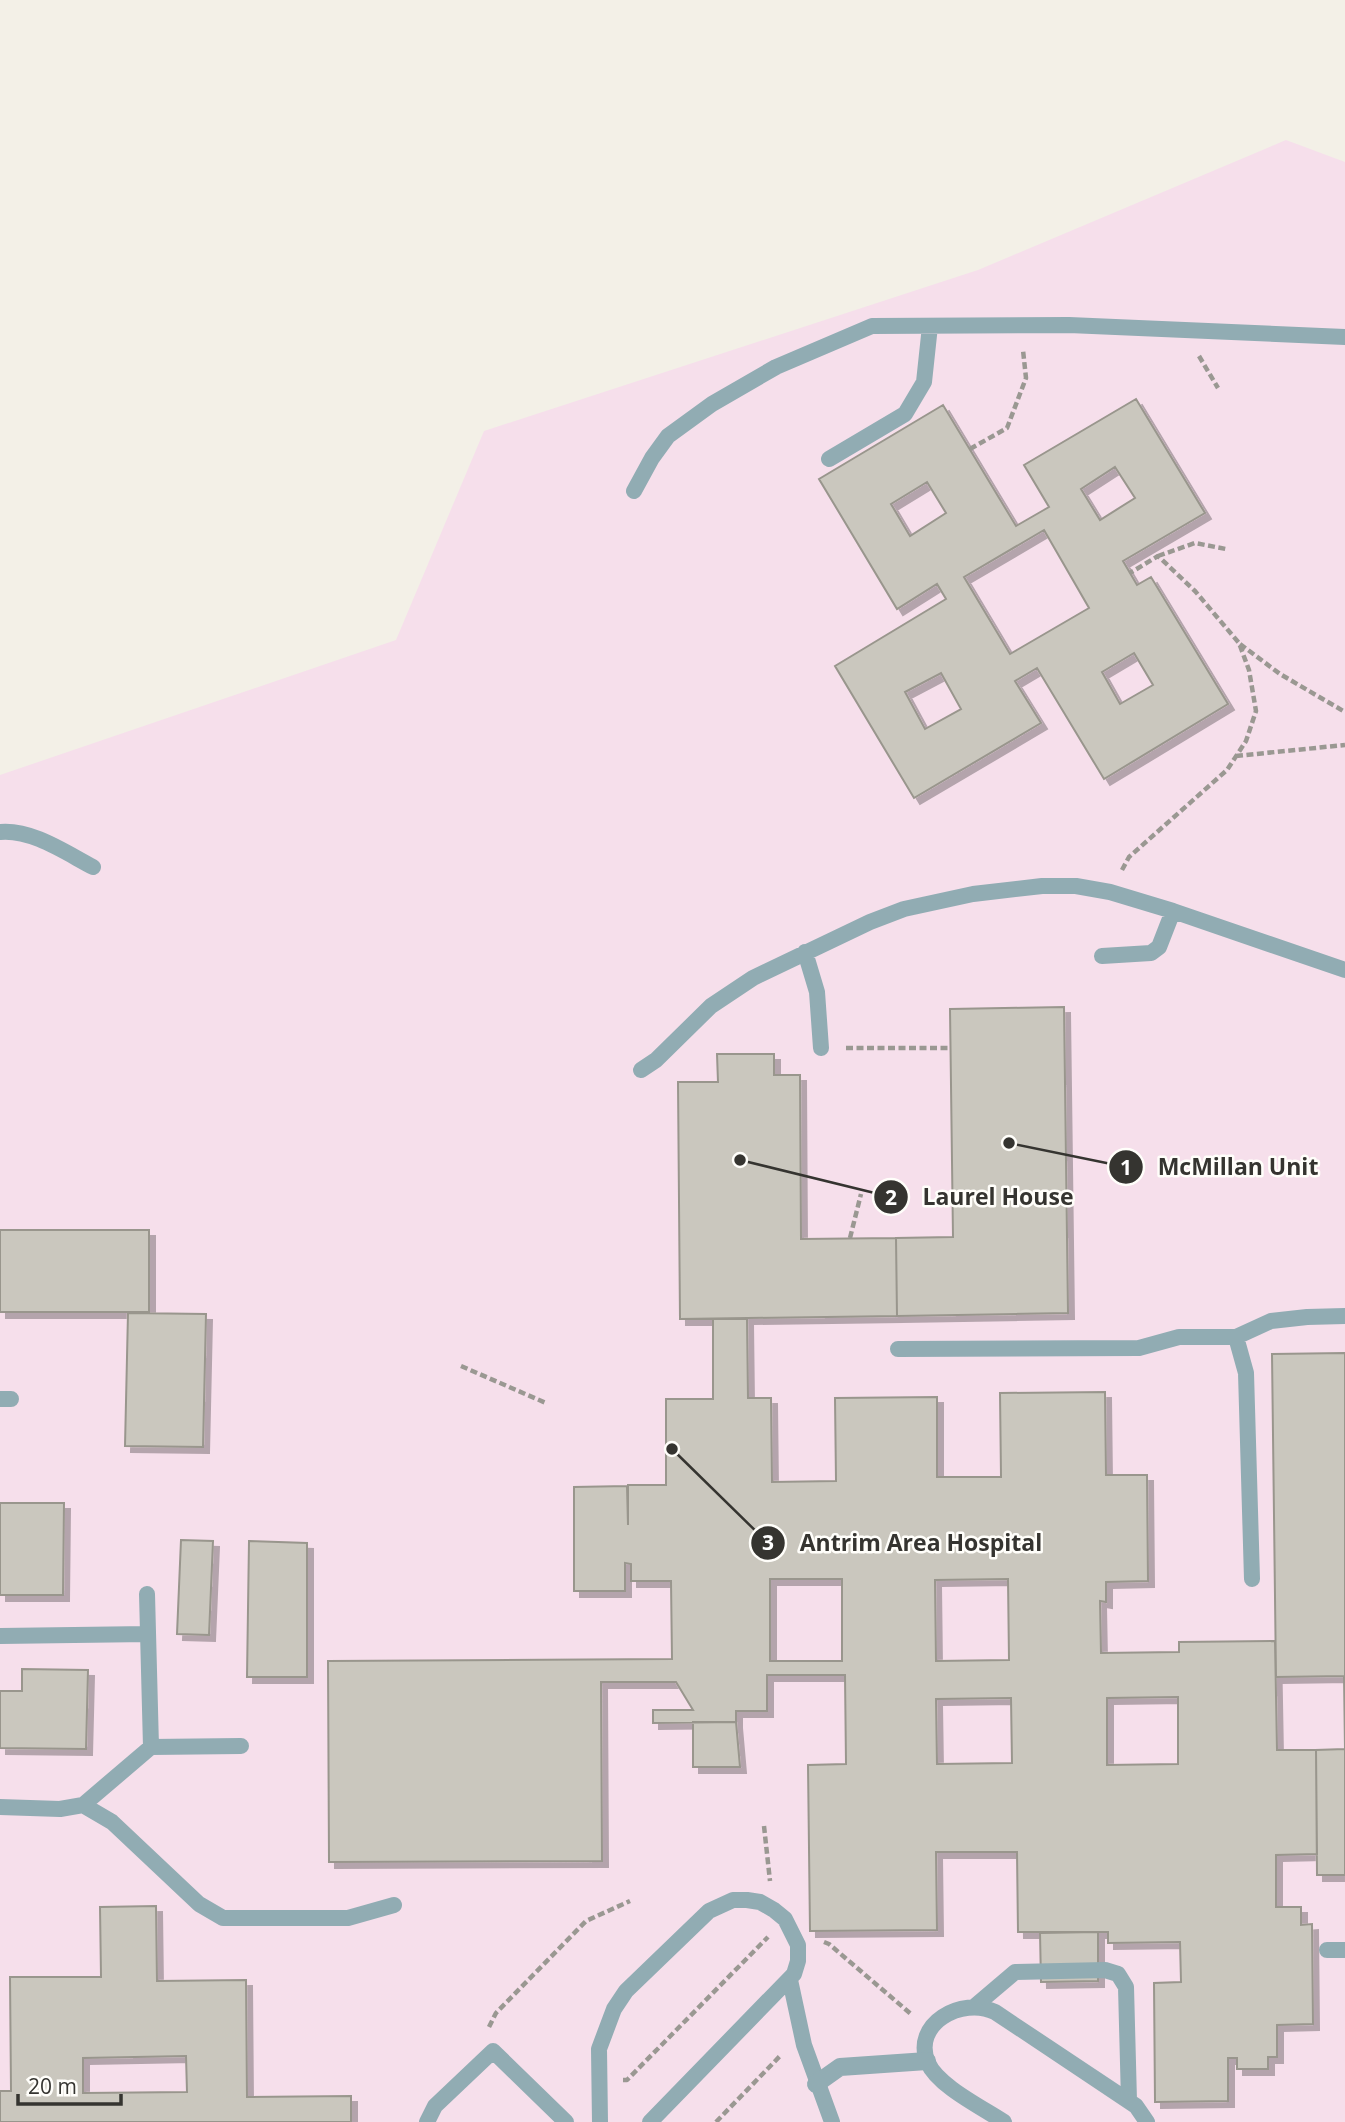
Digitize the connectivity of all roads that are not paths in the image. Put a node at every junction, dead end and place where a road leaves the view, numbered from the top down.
1 (930, 326) junction
2 (1345, 337) edge
3 (828, 459) dead end
4 (634, 491) dead end
5 (0, 832) edge
6 (93, 867) dead end
7 (1173, 911) junction
8 (805, 952) junction
9 (1102, 957) dead end
10 (1345, 970) edge
11 (821, 1048) road end
12 (641, 1070) dead end
13 (1345, 1316) edge
14 (1236, 1337) junction
15 (898, 1349) dead end
16 (1252, 1578) dead end
17 (146, 1594) dead end
18 (148, 1634) junction
19 (0, 1636) edge
20 (241, 1746) dead end
21 (151, 1747) junction
22 (83, 1805) junction
23 (0, 1807) edge
24 (394, 1905) dead end
25 (1327, 1950) dead end
26 (1345, 1950) edge
27 (790, 1980) junction
28 (975, 2006) junction
29 (927, 2061) junction
30 (816, 2084) junction
31 (1129, 2101) junction
32 (427, 2122) edge
33 (566, 2122) edge
34 (600, 2122) edge
35 (650, 2122) edge
36 (832, 2122) edge
37 (1004, 2122) edge
38 (1147, 2122) edge

1 - 2 lane
1 - 3 lane
1 - 4 lane
5 - 6 lane
7 - 8 lane
7 - 9 lane
7 - 10 lane
8 - 11 lane
8 - 12 lane
13 - 14 lane
14 - 15 lane
14 - 16 lane
17 - 18 lane
18 - 19 lane
18 - 21 lane
20 - 21 lane
21 - 22 lane
22 - 23 lane
22 - 24 lane
25 - 26 lane
27 - 30 lane
27 - 34 lane
27 - 35 lane
28 - 29 lane
28 - 31 lane
28 - 31 lane
29 - 30 street
29 - 37 lane
30 - 36 lane
31 - 38 lane
32 - 33 lane

